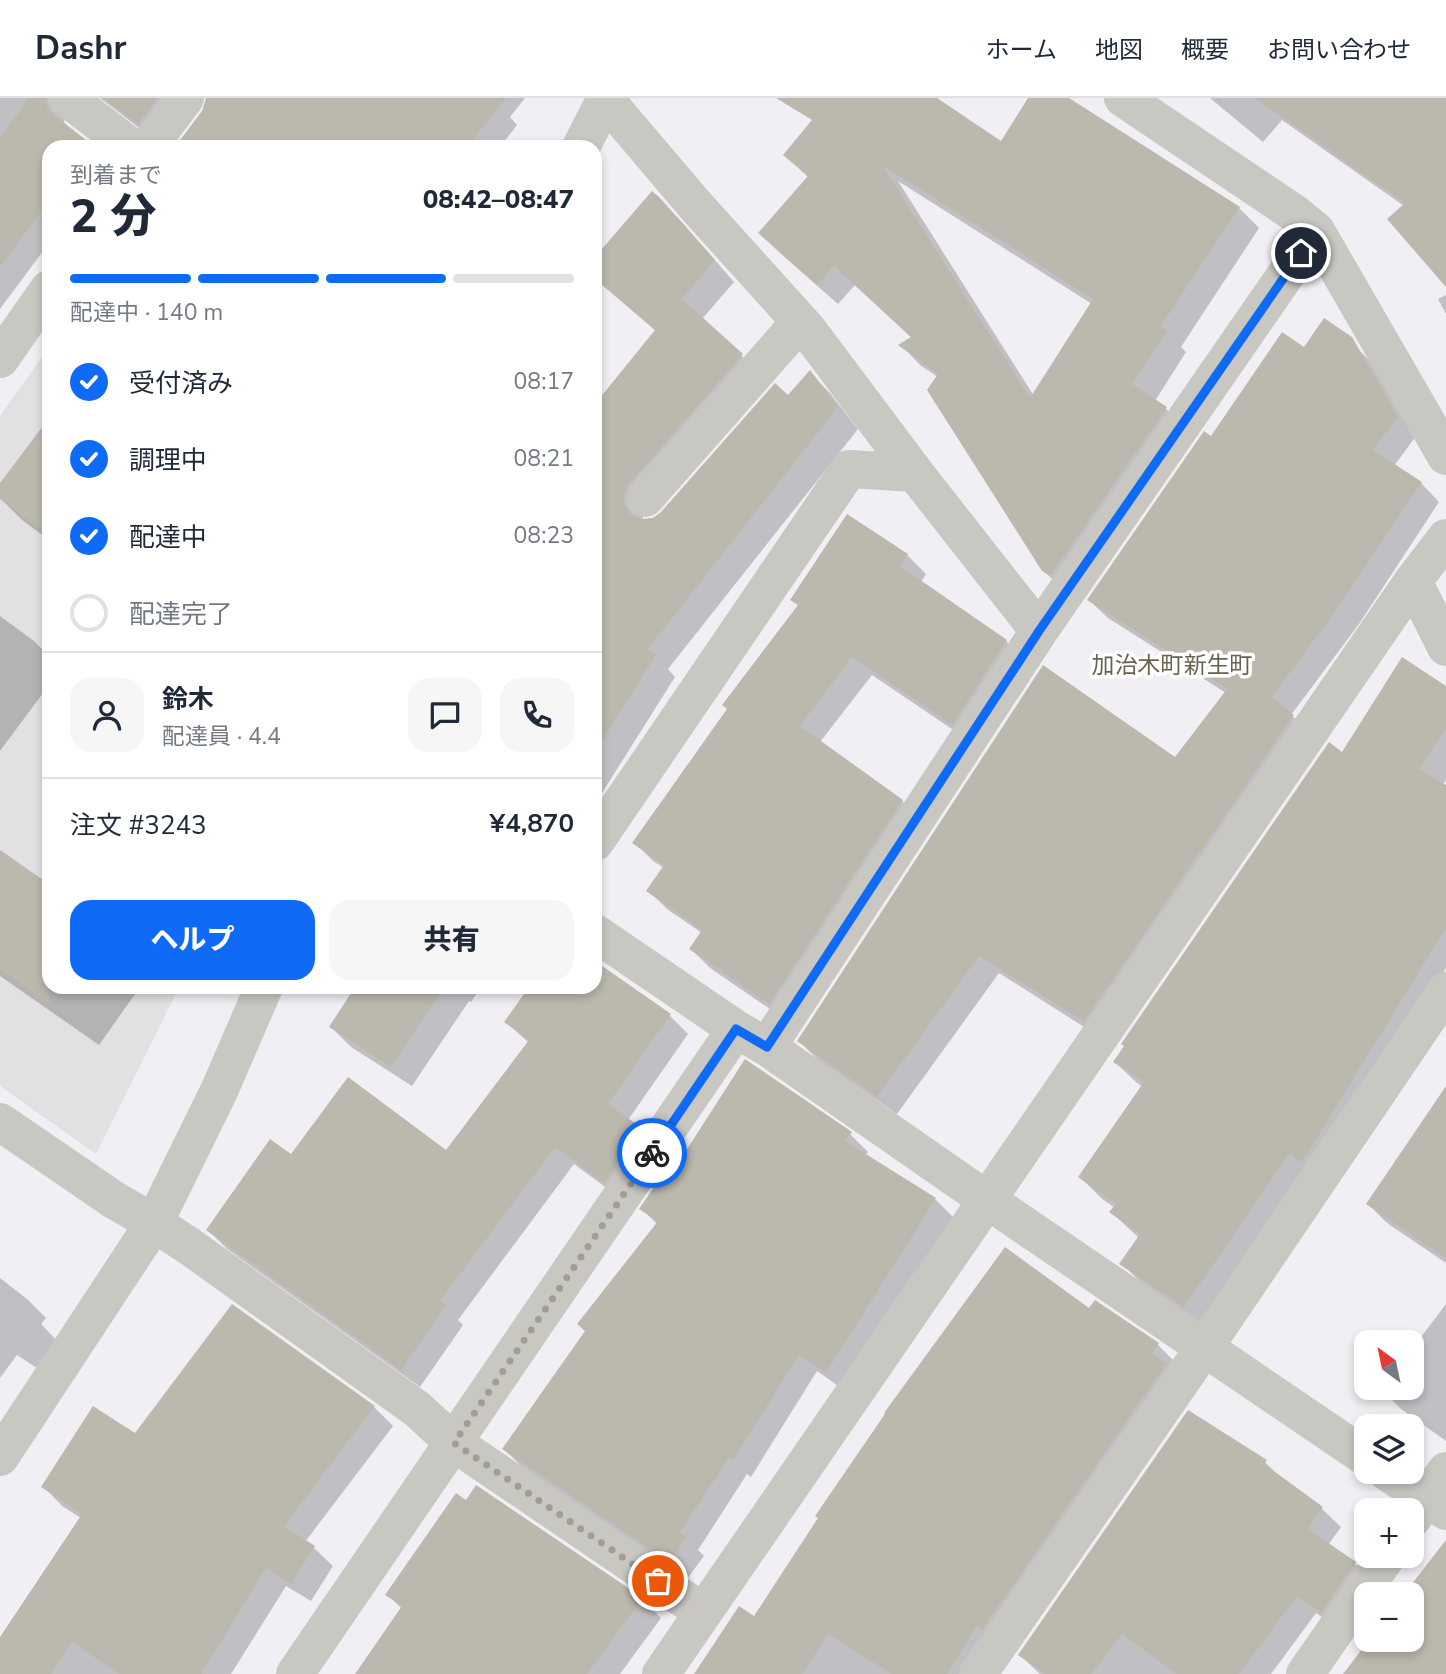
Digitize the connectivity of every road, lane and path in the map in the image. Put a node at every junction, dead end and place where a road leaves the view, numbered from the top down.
1 (67, 98) edge
2 (185, 98) edge
3 (606, 98) edge
4 (1123, 98) edge
5 (122, 140) edge
6 (153, 140) edge
7 (585, 140) edge
8 (1316, 231) junction
9 (42, 299) edge
10 (800, 321) junction
11 (0, 359) edge
12 (1446, 456) edge
13 (915, 473) junction
14 (645, 498) dead end
15 (1446, 538) edge
16 (1413, 581) junction
17 (1039, 631) junction
18 (1446, 647) edge
19 (602, 832) edge
20 (602, 938) edge
21 (1446, 991) edge
22 (261, 994) edge
23 (752, 1038) junction
24 (2, 1128) edge
25 (987, 1200) junction
26 (154, 1223) junction
27 (1204, 1348) junction
28 (454, 1443) junction
29 (1354, 1449) edge
30 (0, 1457) edge
31 (1407, 1484) edge
32 (1433, 1500) edge
33 (1379, 1568) edge
34 (704, 1612) junction
35 (295, 1674) edge
36 (661, 1674) edge
37 (978, 1674) edge
38 (1305, 1674) edge

1 - 5 street
2 - 6 street
3 - 7 street
3 - 10 street
4 - 8 street
8 - 12 street
8 - 17 street
9 - 11 street
10 - 13 street
10 - 14 street
13 - 17 street
13 - 19 street
15 - 16 street
16 - 18 street
16 - 25 street
17 - 23 street
20 - 23 street
21 - 27 street
22 - 26 street
23 - 25 street
23 - 28 street
24 - 26 street
25 - 27 street
25 - 34 street
26 - 28 street
26 - 30 street
27 - 29 street
27 - 37 street
28 - 34 street
28 - 35 street
31 - 32 street
33 - 38 street
34 - 36 street

